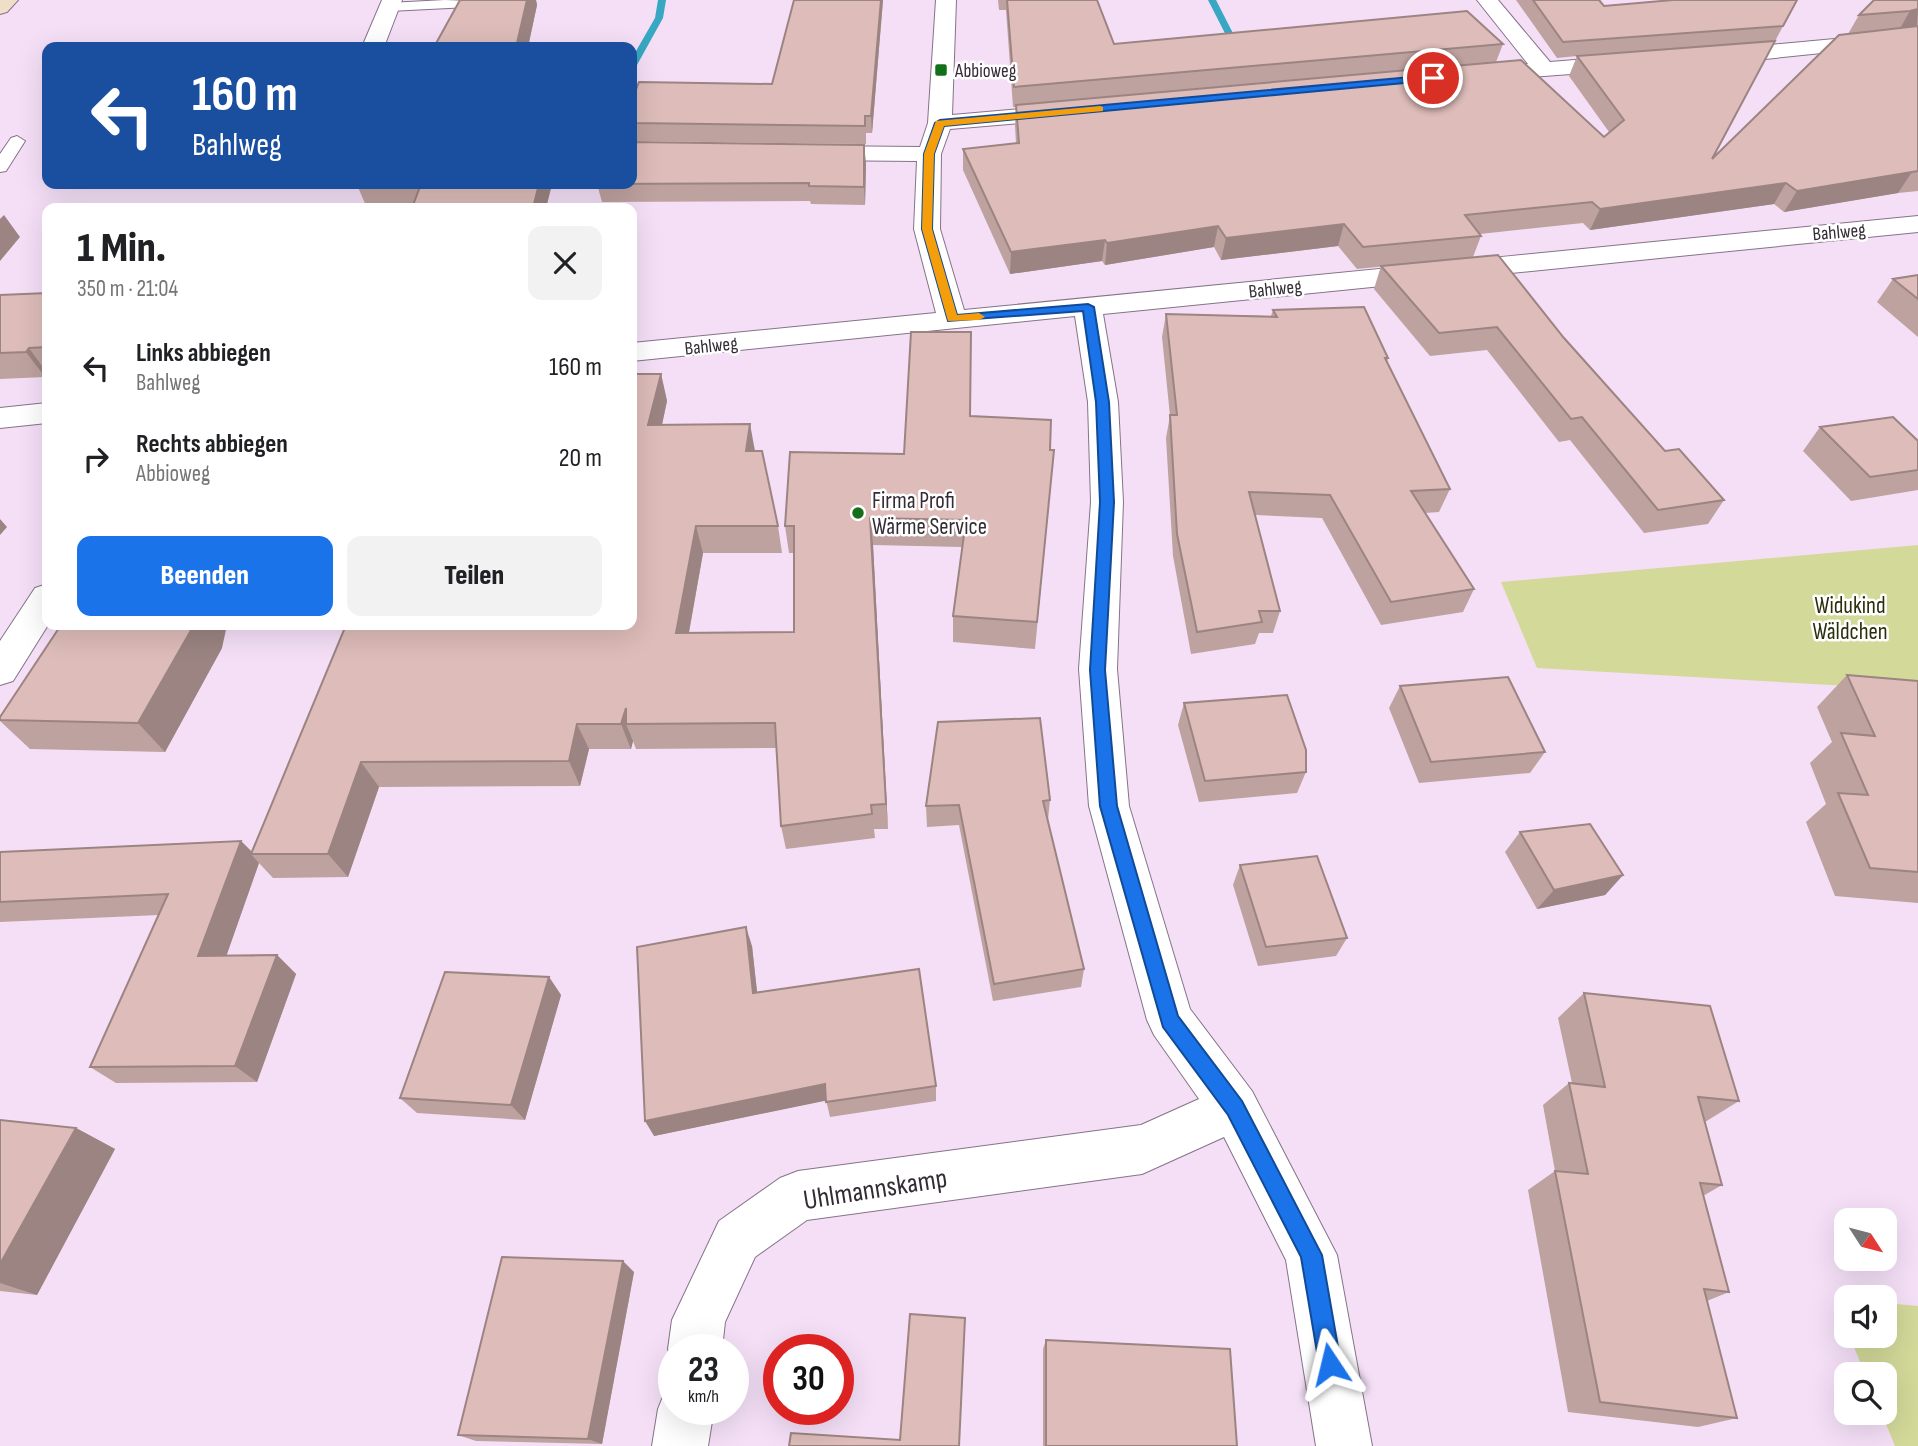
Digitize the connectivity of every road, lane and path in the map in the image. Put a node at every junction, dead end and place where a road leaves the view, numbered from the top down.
1 (8, 0) edge
2 (946, 0) edge
3 (1488, 0) edge
4 (489, 2) edge
5 (391, 4) edge
6 (0, 8) edge
7 (1918, 34) edge
8 (375, 42) edge
9 (1696, 58) edge
10 (1640, 62) edge
11 (1543, 68) junction
12 (1461, 76) edge
13 (1090, 110) edge
14 (940, 123) junction
15 (17, 141) dead end
16 (794, 152) edge
17 (929, 154) junction
18 (0, 167) edge
19 (1918, 224) edge
20 (1088, 307) junction
21 (952, 319) junction
22 (637, 351) edge
23 (42, 414) edge
24 (0, 418) edge
25 (42, 605) edge
26 (0, 671) edge
27 (1235, 1108) junction
28 (697, 1334) edge
29 (683, 1425) edge
30 (680, 1446) edge
31 (1344, 1446) edge

1 - 6 main road
2 - 14 street
3 - 11 street
4 - 5 lane
5 - 8 street
7 - 9 street
10 - 11 street
11 - 12 street
13 - 14 street
14 - 17 street
15 - 18 lane
16 - 17 street
17 - 21 street
19 - 20 street, Bahlweg
20 - 21 street, Bahlweg
20 - 27 street
21 - 22 street, Bahlweg
23 - 24 street
25 - 26 street
27 - 28 street, Uhlmannskamp
27 - 31 street
29 - 30 street

